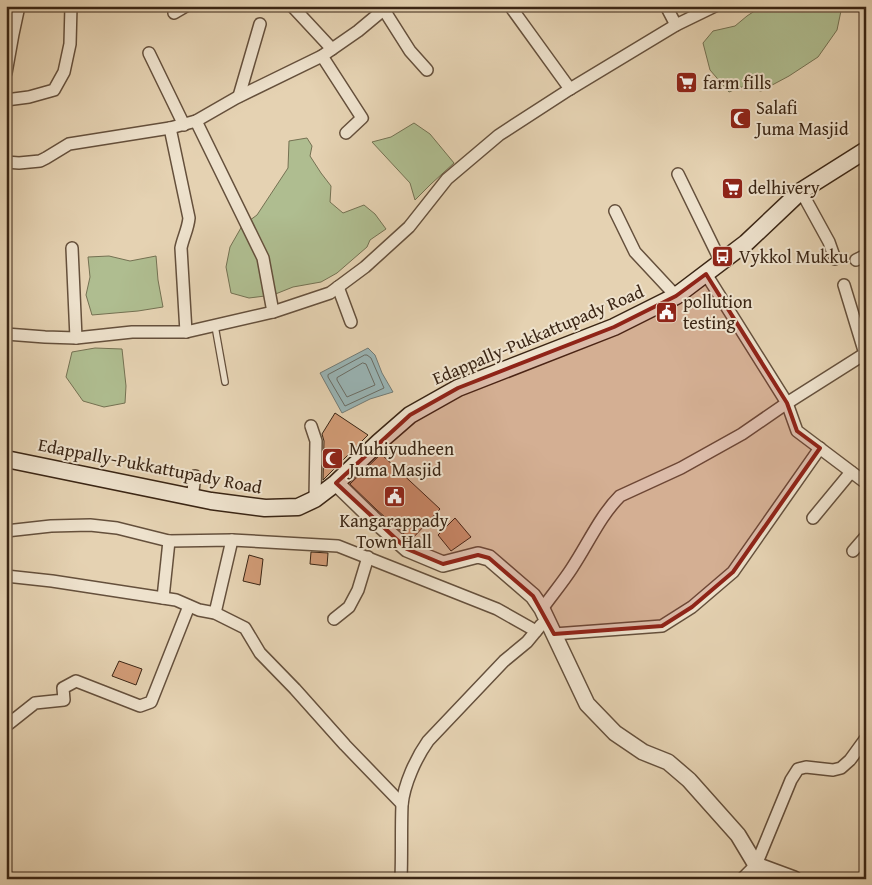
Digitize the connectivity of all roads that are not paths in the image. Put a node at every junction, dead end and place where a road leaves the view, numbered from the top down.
1 (19, 6) edge
2 (70, 6) edge
3 (186, 6) edge
4 (292, 6) edge
5 (510, 6) edge
6 (666, 6) edge
7 (715, 6) edge
8 (386, 8) edge
9 (174, 13) dead end
10 (260, 24) dead end
11 (676, 25) junction
12 (332, 49) junction
13 (149, 53) dead end
14 (322, 56) junction
15 (427, 70) dead end
16 (6, 73) edge
17 (570, 89) junction
18 (239, 96) junction
19 (6, 100) edge
20 (196, 121) junction
21 (184, 125) junction
22 (170, 128) junction
23 (346, 133) dead end
24 (866, 150) edge
25 (6, 162) edge
26 (678, 174) dead end
27 (801, 191) junction
28 (615, 211) dead end
29 (72, 248) dead end
30 (835, 259) dead end
31 (721, 262) junction
32 (706, 274) junction
33 (844, 285) dead end
34 (338, 287) junction
35 (676, 296) junction
36 (273, 312) junction
37 (351, 322) dead end
38 (215, 326) junction
39 (186, 332) junction
40 (6, 334) edge
41 (76, 338) junction
42 (866, 354) edge
43 (225, 382) dead end
44 (787, 403) junction
45 (311, 426) dead end
46 (820, 448) junction
47 (6, 459) edge
48 (852, 472) junction
49 (195, 476) dead end
50 (336, 483) junction
51 (866, 483) edge
52 (192, 498) junction
53 (316, 499) junction
54 (813, 518) dead end
55 (6, 531) edge
56 (866, 536) edge
57 (232, 540) junction
58 (169, 541) junction
59 (853, 551) dead end
60 (368, 557) junction
61 (6, 576) edge
62 (163, 598) junction
63 (189, 606) junction
64 (215, 613) junction
65 (334, 619) dead end
66 (542, 619) junction
67 (554, 634) junction
68 (6, 726) edge
69 (866, 738) edge
70 (402, 804) junction
71 (756, 865) junction
72 (401, 879) edge
73 (742, 879) edge
74 (794, 879) edge

1 - 16 street
2 - 19 street
3 - 9 street
4 - 12 street
5 - 17 street
6 - 11 street
7 - 11 street
8 - 12 street
8 - 15 street
10 - 18 street
11 - 17 street
12 - 14 street
13 - 21 street
14 - 18 street
14 - 23 street
17 - 34 street
18 - 20 street
20 - 21 street
20 - 36 street
21 - 22 street
22 - 25 street
22 - 39 street
24 - 27 main road, Edappally-Pukkattupady Road
26 - 31 street
27 - 30 street
27 - 31 main road, Edappally-Pukkattupady Road
28 - 35 street
29 - 41 street
31 - 32 main road, Edappally-Pukkattupady Road
32 - 35 main road, Edappally-Pukkattupady Road
32 - 44 street
33 - 42 street
34 - 36 street
34 - 37 street
35 - 50 main road, Edappally-Pukkattupady Road
36 - 38 street
38 - 39 street
38 - 43 lane
39 - 41 street
40 - 41 street
42 - 44 street
44 - 46 street
44 - 66 street
45 - 53 street
46 - 48 street
46 - 67 street
47 - 52 main road, Edappally-Pukkattupady Road
48 - 51 street
48 - 54 street
49 - 52 street
50 - 53 main road, Edappally-Pukkattupady Road
50 - 66 street
52 - 53 main road, Edappally-Pukkattupady Road
55 - 58 street
56 - 59 street
57 - 58 street
57 - 60 street
57 - 64 street
58 - 62 street
60 - 65 street
60 - 66 street
61 - 62 street
62 - 63 street
63 - 64 street
63 - 68 street
64 - 70 street
66 - 67 street
66 - 70 street
67 - 71 street
69 - 71 street
70 - 72 street
71 - 73 street
71 - 74 street

